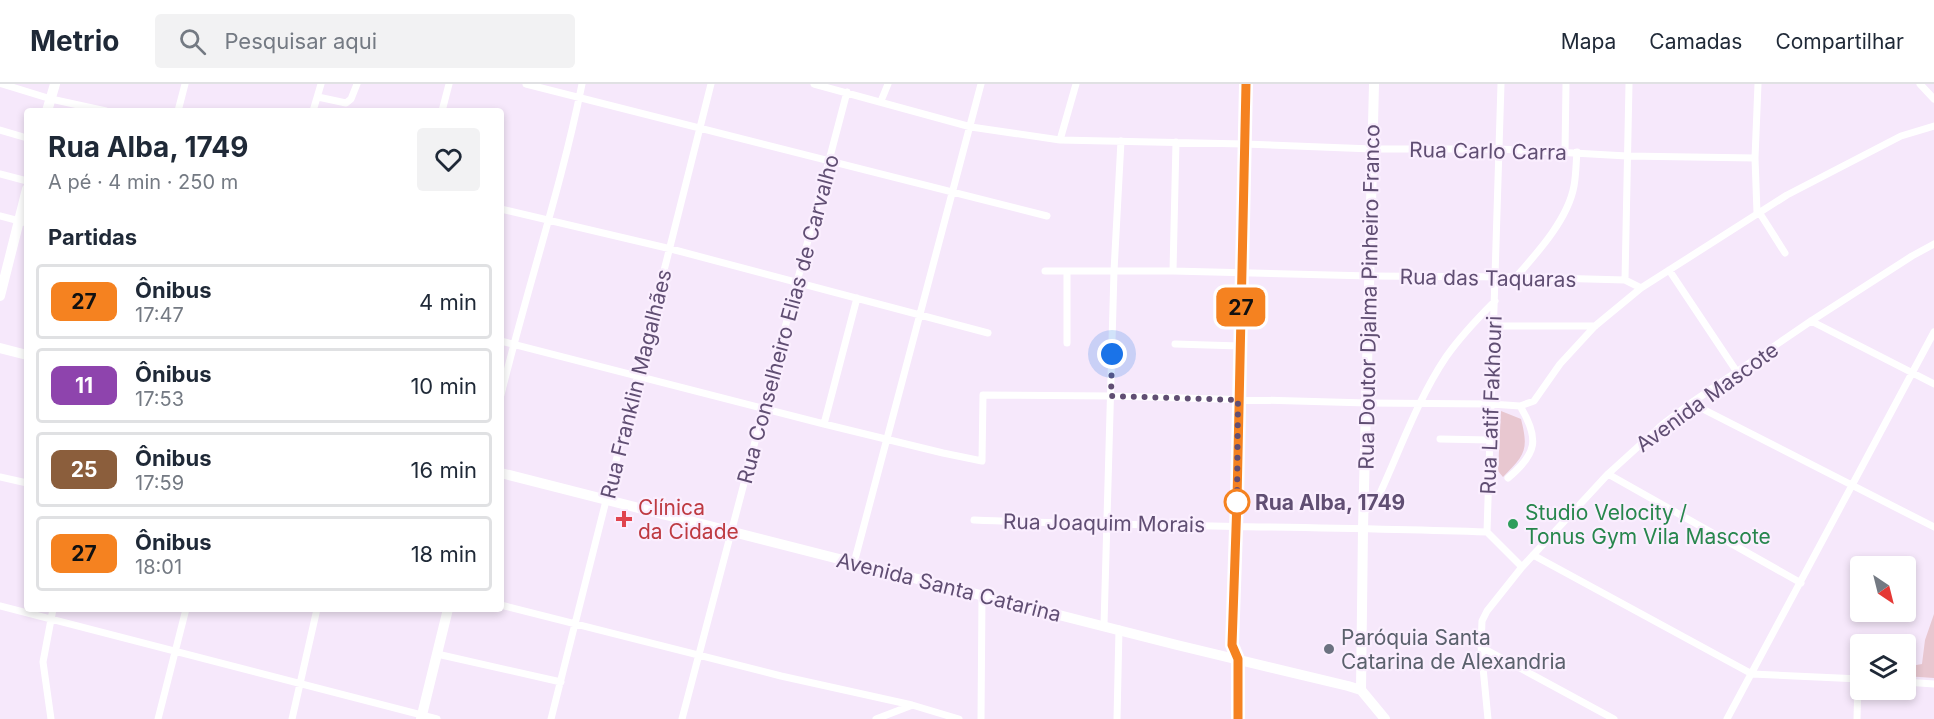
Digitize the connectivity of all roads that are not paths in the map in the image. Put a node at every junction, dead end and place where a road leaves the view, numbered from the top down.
1 (2, 84) edge
2 (55, 84) edge
3 (185, 84) edge
4 (321, 84) edge
5 (357, 84) edge
6 (449, 84) edge
7 (526, 84) edge
8 (582, 84) edge
9 (711, 84) edge
10 (814, 84) edge
11 (888, 84) edge
12 (981, 84) edge
13 (1076, 84) edge
14 (1246, 84) edge
15 (1374, 84) edge
16 (1501, 84) edge
17 (1566, 84) edge
18 (1629, 84) edge
19 (1758, 84) edge
20 (1920, 84) edge
21 (847, 92) junction
22 (318, 97) junction
23 (579, 98) junction
24 (51, 99) junction
25 (1934, 99) edge
26 (881, 101) junction
27 (48, 108) edge
28 (92, 108) edge
29 (179, 108) edge
30 (314, 108) edge
31 (443, 108) edge
32 (1934, 126) edge
33 (701, 127) junction
34 (971, 127) junction
35 (0, 130) edge
36 (24, 137) edge
37 (1060, 140) junction
38 (1121, 141) junction
39 (1176, 142) junction
40 (1244, 144) junction
41 (1499, 148) junction
42 (1372, 149) junction
43 (1577, 152) junction
44 (1565, 153) junction
45 (1627, 156) junction
46 (1755, 158) junction
47 (830, 162) junction
48 (0, 174) edge
49 (24, 180) edge
50 (952, 192) junction
51 (504, 210) edge
52 (1758, 213) junction
53 (0, 216) edge
54 (1047, 216) dead end
55 (549, 220) junction
56 (23, 222) edge
57 (1934, 243) edge
58 (671, 249) junction
59 (1785, 253) dead end
60 (1669, 270) junction
61 (1045, 271) dead end
62 (1067, 271) junction
63 (1114, 271) junction
64 (1173, 271) junction
65 (1242, 273) junction
66 (1370, 276) junction
67 (1516, 277) junction
68 (1495, 278) junction
69 (1625, 280) junction
70 (796, 281) junction
71 (1641, 288) junction
72 (0, 296) edge
73 (857, 298) junction
74 (1495, 301) junction
75 (920, 315) junction
76 (1811, 321) junction
77 (1494, 326) junction
78 (1595, 326) junction
79 (1934, 332) edge
80 (988, 333) dead end
81 (504, 341) edge
82 (1067, 343) dead end
83 (513, 344) junction
84 (1175, 344) dead end
85 (1240, 346) junction
86 (0, 348) edge
87 (24, 353) edge
88 (1737, 372) junction
89 (1912, 373) junction
90 (638, 375) junction
91 (504, 382) edge
92 (1934, 384) edge
93 (1111, 396) junction
94 (1238, 400) junction
95 (1422, 403) junction
96 (1691, 403) junction
97 (1367, 404) junction
98 (1491, 404) junction
99 (1520, 406) junction
100 (765, 408) junction
101 (824, 423) junction
102 (888, 439) junction
103 (1440, 439) dead end
104 (1490, 440) junction
105 (504, 474) edge
106 (1608, 474) junction
107 (0, 477) edge
108 (1508, 478) dead end
109 (24, 482) edge
110 (1852, 485) junction
111 (607, 500) junction
112 (1364, 512) junction
113 (974, 520) dead end
114 (1107, 526) junction
115 (1235, 526) junction
116 (1934, 527) edge
117 (1363, 528) junction
118 (731, 531) junction
119 (1487, 532) junction
120 (1533, 555) junction
121 (854, 563) junction
122 (1522, 567) junction
123 (1801, 583) junction
124 (982, 595) junction
125 (0, 606) edge
126 (504, 606) edge
127 (51, 612) edge
128 (185, 612) edge
129 (316, 612) edge
130 (447, 612) edge
131 (50, 619) junction
132 (576, 624) junction
133 (1104, 625) junction
134 (1119, 629) junction
135 (1481, 646) junction
136 (176, 653) junction
137 (437, 654) junction
138 (698, 655) junction
139 (1238, 659) junction
140 (1752, 674) junction
141 (1850, 679) edge
142 (561, 682) junction
143 (300, 683) junction
144 (1916, 683) edge
145 (1934, 684) edge
146 (1361, 690) junction
147 (1858, 700) edge
148 (912, 705) junction
149 (422, 717) edge
150 (51, 719) edge
151 (158, 719) edge
152 (292, 719) edge
153 (438, 719) edge
154 (551, 719) edge
155 (682, 719) edge
156 (876, 719) edge
157 (959, 719) edge
158 (981, 719) edge
159 (1117, 719) edge
160 (1238, 719) edge
161 (1385, 719) edge
162 (1488, 719) edge
163 (1614, 719) edge
164 (1727, 719) edge
165 (1857, 719) edge

1 - 24 street
2 - 24 street
3 - 29 street
4 - 22 street
5 - 22 street
6 - 31 street
7 - 23 street
8 - 23 street
9 - 33 street, Rua Franklin Magalhães
10 - 21 street, Rua Carlo Carra
11 - 26 street
12 - 34 street
13 - 37 street
14 - 40 street
15 - 42 street, Rua Doutor Djalma Pinheiro Franco
16 - 41 street, Rua Latif Fakhouri
17 - 44 street
18 - 45 street
19 - 46 street
20 - 25 street
21 - 26 street, Rua Carlo Carra
21 - 47 street, Rua Conselheiro Elias de Carvalho
22 - 30 street
23 - 33 street
23 - 55 street
24 - 27 street
24 - 28 street
26 - 34 street, Rua Carlo Carra
32 - 52 street
33 - 47 street
33 - 58 street, Rua Franklin Magalhães
34 - 37 street, Rua Carlo Carra
34 - 50 street
35 - 36 street
37 - 38 street, Rua Carlo Carra
38 - 39 street, Rua Carlo Carra
38 - 63 street
39 - 40 street, Rua Carlo Carra
39 - 64 street
40 - 42 street, Rua Carlo Carra
40 - 65 street
41 - 42 street, Rua Carlo Carra
41 - 44 street, Rua Carlo Carra
41 - 68 street, Rua Latif Fakhouri
42 - 66 street, Rua Doutor Djalma Pinheiro Franco
43 - 44 street, Rua Carlo Carra
43 - 45 street, Rua Carlo Carra
43 - 67 street
45 - 46 street, Rua Carlo Carra
45 - 69 street
46 - 52 street
47 - 50 street
47 - 70 street, Rua Conselheiro Elias de Carvalho
48 - 49 street
50 - 54 street
50 - 75 street
51 - 55 street
52 - 59 street
52 - 60 street
53 - 56 street
55 - 58 street
55 - 83 street
56 - 72 street
57 - 76 street, Avenida Mascote
58 - 70 street
58 - 90 street, Rua Franklin Magalhães
60 - 71 street
60 - 88 street
61 - 62 street, Rua das Taquaras
62 - 63 street, Rua das Taquaras
62 - 82 street
63 - 64 street, Rua das Taquaras
63 - 93 street
64 - 65 street, Rua das Taquaras
65 - 66 street, Rua das Taquaras
65 - 85 street
66 - 68 street, Rua das Taquaras
66 - 97 street, Rua Doutor Djalma Pinheiro Franco
67 - 68 street, Rua das Taquaras
67 - 69 street, Rua das Taquaras
68 - 74 street, Rua Latif Fakhouri
69 - 71 street, Rua das Taquaras
70 - 73 street
70 - 100 street, Rua Conselheiro Elias de Carvalho
71 - 78 street
73 - 75 street
73 - 101 street
74 - 77 street, Rua Latif Fakhouri
74 - 95 street
75 - 80 street
75 - 102 street
76 - 88 street, Avenida Mascote
76 - 89 street
77 - 78 street
77 - 98 street, Rua Latif Fakhouri
78 - 99 street
79 - 89 street
81 - 83 street
83 - 90 street
83 - 91 street
84 - 85 street
85 - 94 street
86 - 87 street
88 - 96 street, Avenida Mascote
89 - 92 street
89 - 110 street
90 - 100 street
90 - 111 street, Rua Franklin Magalhães
93 - 94 street
93 - 102 street
93 - 114 street
94 - 97 street
94 - 115 street
95 - 97 street
95 - 98 street
95 - 112 street
96 - 106 street, Avenida Mascote
96 - 110 street
97 - 112 street, Rua Doutor Djalma Pinheiro Franco
98 - 99 street
98 - 104 street, Rua Latif Fakhouri
99 - 108 street
100 - 101 street
100 - 118 street, Rua Conselheiro Elias de Carvalho
101 - 102 street
102 - 121 street
103 - 104 street
104 - 119 street, Rua Latif Fakhouri
105 - 111 street, Avenida Santa Catarina
106 - 120 street, Avenida Mascote
106 - 123 street
107 - 109 street
110 - 116 street
110 - 123 street
111 - 118 street, Avenida Santa Catarina
111 - 132 street, Rua Franklin Magalhães
112 - 117 street, Rua Doutor Djalma Pinheiro Franco
113 - 114 street, Rua Joaquim Morais
114 - 115 street, Rua Joaquim Morais
114 - 133 street
115 - 117 street, Rua Joaquim Morais
115 - 139 street
117 - 119 street, Rua Joaquim Morais
117 - 146 street, Rua Doutor Djalma Pinheiro Franco
118 - 121 street, Avenida Santa Catarina
118 - 138 street, Rua Conselheiro Elias de Carvalho
119 - 122 street
120 - 122 street, Avenida Mascote
120 - 140 street
121 - 124 street, Avenida Santa Catarina
122 - 135 street, Avenida Mascote
123 - 140 street
124 - 133 street, Avenida Santa Catarina
124 - 158 street
125 - 131 street
126 - 132 street
127 - 131 street
128 - 136 street
129 - 143 street
130 - 137 street
131 - 136 street
131 - 150 street
132 - 138 street
132 - 142 street, Rua Franklin Magalhães
133 - 134 street, Avenida Santa Catarina
134 - 139 street, Avenida Santa Catarina
134 - 159 street
135 - 162 street, Avenida Mascote
135 - 163 street
136 - 143 street
136 - 151 street
137 - 142 street
137 - 149 street
138 - 148 street
138 - 155 street, Rua Conselheiro Elias de Carvalho
139 - 146 street, Avenida Santa Catarina
139 - 160 street
140 - 141 street
140 - 164 street
142 - 154 street, Rua Franklin Magalhães
143 - 149 street
143 - 152 street
144 - 145 street
146 - 161 street
147 - 165 street
148 - 156 street
148 - 157 street
149 - 153 street

